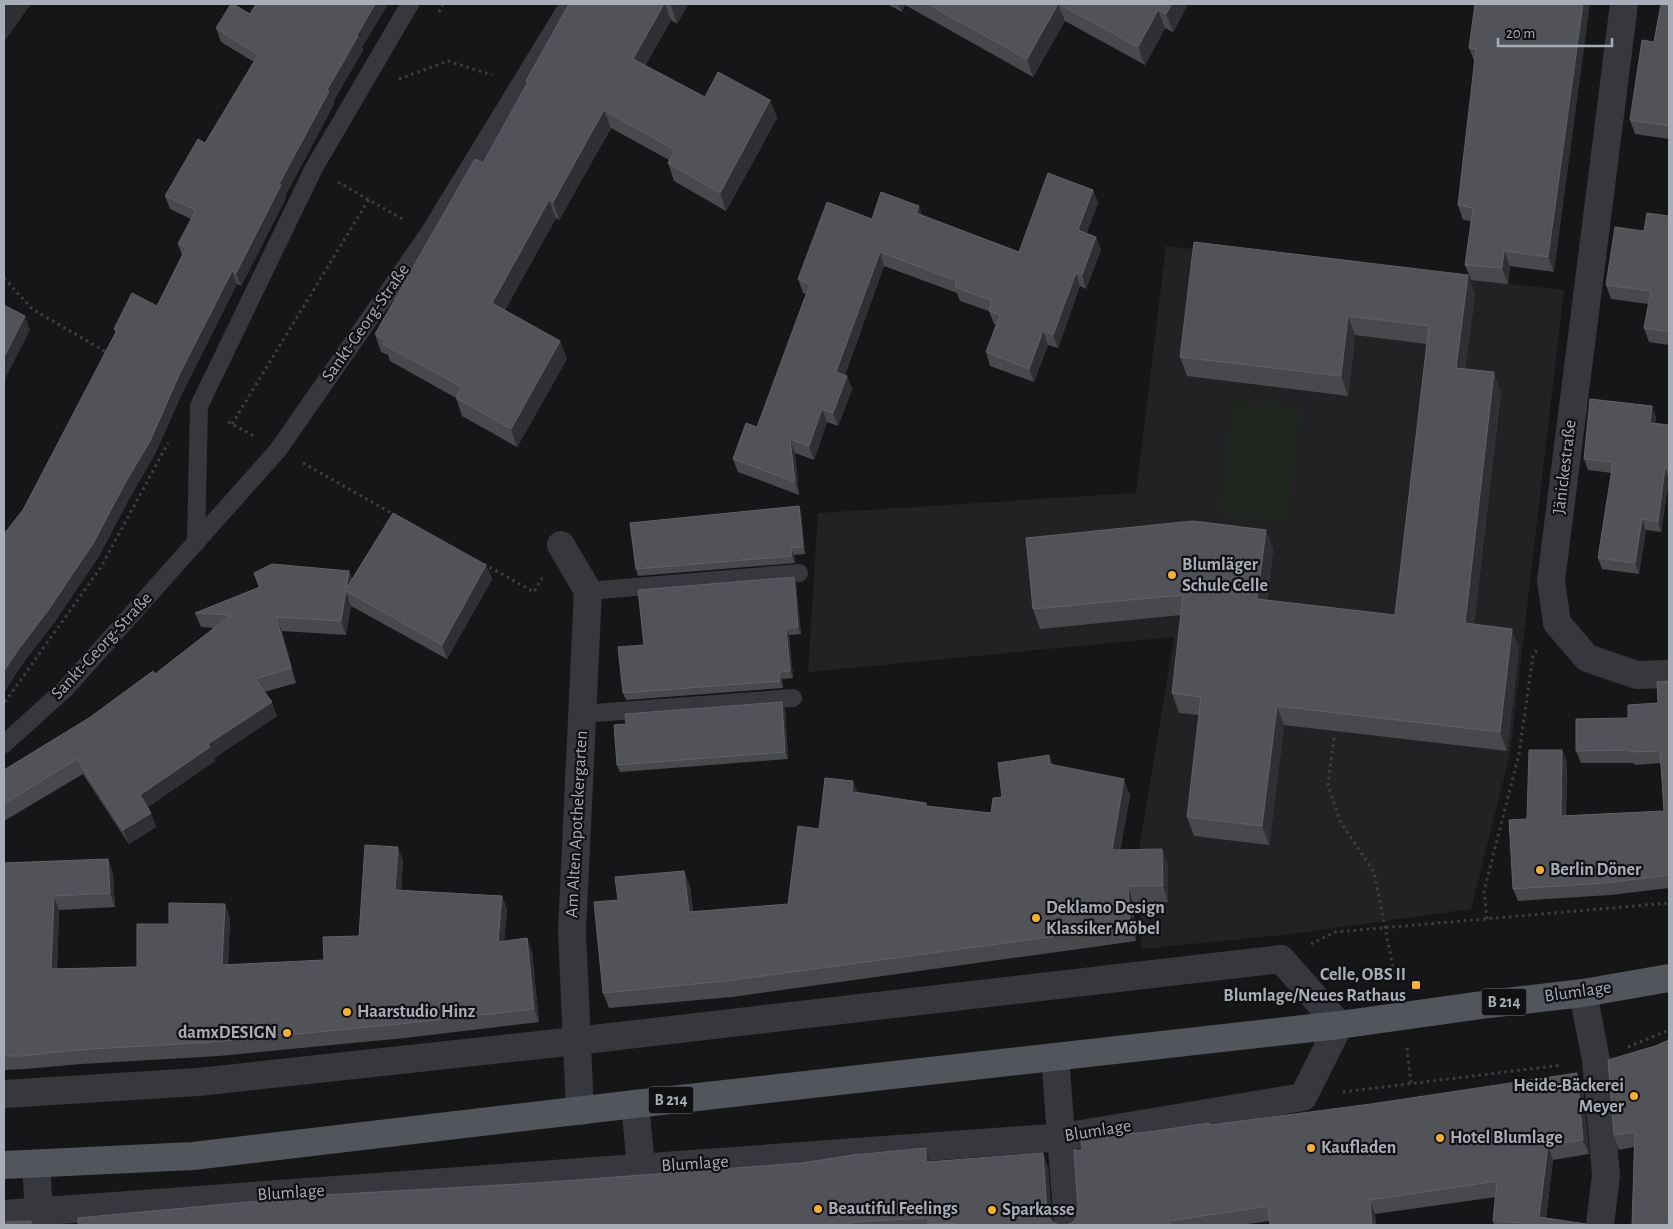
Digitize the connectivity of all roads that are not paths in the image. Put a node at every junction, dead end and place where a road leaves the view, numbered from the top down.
1 (410, 4) edge
2 (569, 4) edge
3 (1624, 4) edge
4 (196, 543) junction
5 (561, 545) road end
6 (799, 573) dead end
7 (588, 591) junction
8 (1669, 674) edge
9 (793, 698) dead end
10 (581, 714) junction
11 (4, 744) edge
12 (1669, 978) edge
13 (1583, 993) junction
14 (1338, 1025) junction
15 (576, 1041) junction
16 (1055, 1057) junction
17 (4, 1094) edge
18 (635, 1104) junction
19 (580, 1111) junction
20 (1062, 1137) junction
21 (36, 1164) junction
22 (4, 1165) edge
23 (641, 1168) junction
24 (39, 1211) junction
25 (4, 1214) edge
26 (1068, 1225) edge
27 (1600, 1225) edge

1 - 4 lane
2 - 4 lane, Sankt-Georg-Straße
3 - 8 street, Jänickestraße
4 - 11 lane, Sankt-Georg-Straße
5 - 7 street
6 - 7 lane
7 - 10 street, Am Alten Apothekergarten
9 - 10 lane
10 - 15 street, Am Alten Apothekergarten
12 - 13 main road, Blumlage / B 214
13 - 14 main road, Blumlage / B 214
13 - 27 street
14 - 15 street
14 - 16 main road, Blumlage / B 214
14 - 20 street, Blumlage
15 - 17 street
15 - 19 street, Am Alten Apothekergarten
16 - 18 main road, Blumlage / B 214
16 - 20 street
18 - 19 main road, Blumlage / B 214
18 - 23 street
19 - 21 main road, Blumlage / B 214
20 - 23 street, Blumlage
20 - 26 street
21 - 22 main road, Blumlage / B 214
21 - 24 street
23 - 24 street, Blumlage
24 - 25 street, Blumlage

